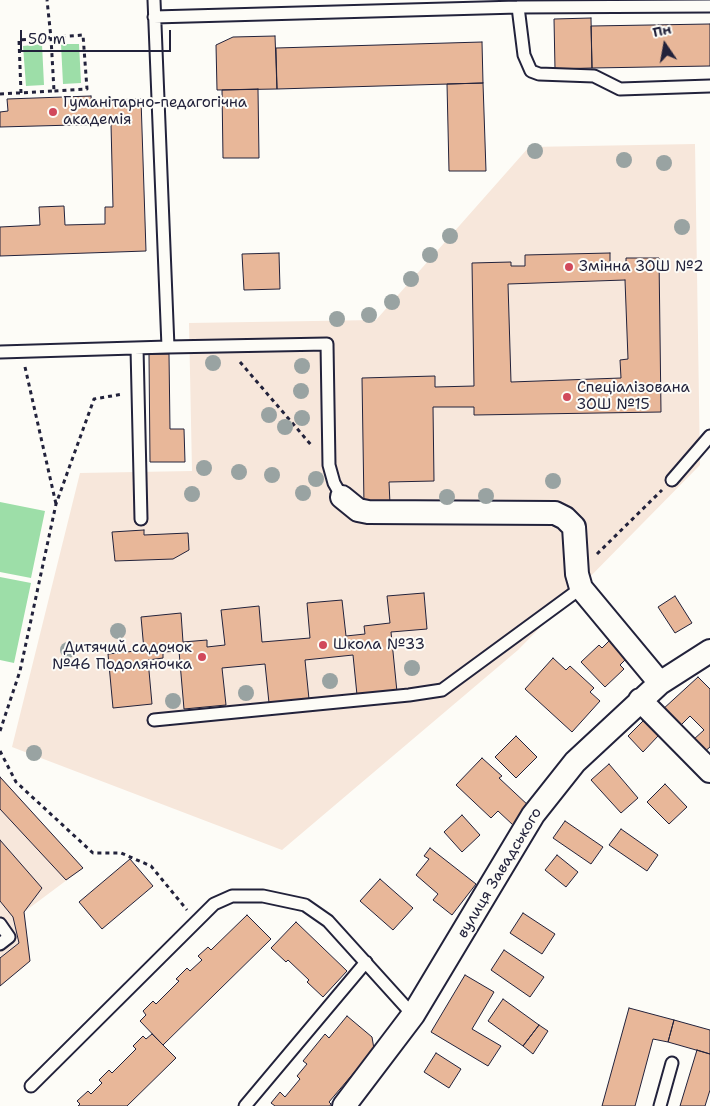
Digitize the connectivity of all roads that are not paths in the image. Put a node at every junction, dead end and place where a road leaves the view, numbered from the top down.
1 (154, 0) edge
2 (710, 6) edge
3 (518, 7) junction
4 (154, 17) junction
5 (710, 86) edge
6 (168, 347) junction
7 (137, 348) junction
8 (0, 352) edge
9 (710, 436) edge
10 (672, 480) road end
11 (342, 497) joint
12 (140, 519) dead end
13 (579, 581) junction
14 (710, 651) edge
15 (660, 683) junction
16 (640, 700) junction
17 (154, 720) dead end
18 (710, 771) edge
19 (0, 924) edge
20 (0, 944) edge
21 (366, 962) junction
22 (413, 1015) junction
23 (672, 1063) dead end
24 (31, 1086) dead end
25 (245, 1106) edge
26 (344, 1106) edge
27 (660, 1106) edge

1 - 4 lane
2 - 3 lane
3 - 4 lane
3 - 5 lane
4 - 6 lane
6 - 7 lane
6 - 11 lane
7 - 8 lane
7 - 12 lane
9 - 10 lane
11 - 13 street
13 - 15 street
13 - 17 lane
14 - 15 street, вулиця Завадського
15 - 16 street, вулиця Завадського
16 - 18 street
16 - 22 street, вулиця Завадського
19 - 20 lane
21 - 22 lane
21 - 24 lane
21 - 25 lane
22 - 26 street, вулиця Завадського
23 - 27 lane

